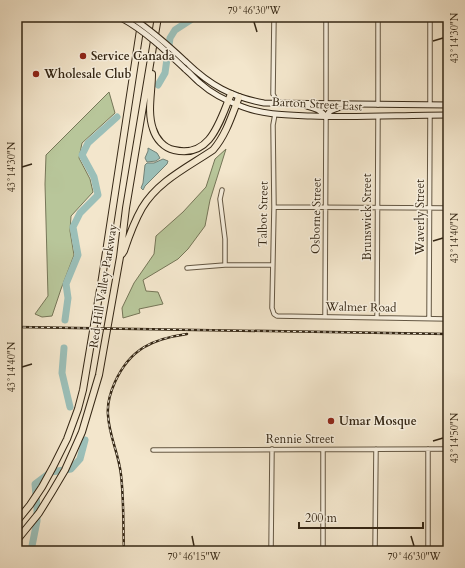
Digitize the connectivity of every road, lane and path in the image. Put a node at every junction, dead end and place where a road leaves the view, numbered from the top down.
1 (131, 17) edge
2 (158, 17) edge
3 (274, 17) edge
4 (326, 17) edge
5 (378, 17) edge
6 (430, 17) edge
7 (120, 18) edge
8 (141, 18) edge
9 (151, 63) junction
10 (231, 94) junction
11 (239, 97) junction
12 (228, 100) junction
13 (298, 103) junction
14 (236, 104) junction
15 (281, 104) junction
16 (326, 104) junction
17 (378, 104) junction
18 (348, 105) junction
19 (430, 105) junction
20 (448, 105) edge
21 (275, 114) junction
22 (430, 115) junction
23 (448, 115) edge
24 (326, 117) junction
25 (378, 117) junction
26 (222, 190) dead end
27 (274, 207) junction
28 (326, 207) junction
29 (378, 207) junction
30 (430, 208) junction
31 (448, 208) edge
32 (120, 257) junction
33 (224, 265) junction
34 (272, 265) junction
35 (187, 268) dead end
36 (274, 314) joint
37 (325, 316) junction
38 (377, 317) junction
39 (429, 318) junction
40 (448, 318) edge
41 (272, 449) junction
42 (376, 449) junction
43 (428, 449) junction
44 (448, 449) edge
45 (153, 450) dead end
46 (323, 450) junction
47 (17, 521) edge
48 (17, 540) edge
49 (271, 551) edge
50 (323, 551) edge
51 (375, 551) edge
52 (428, 551) edge

1 - 10 main road, Barton Street East, bridge
2 - 9 highway, Red Hill Valley Parkway
3 - 15 street
4 - 16 street
5 - 17 street
6 - 19 street
7 - 12 main road, Barton Street East, bridge
8 - 47 highway, Red Hill Valley Parkway
9 - 12 highway
9 - 32 highway, Red Hill Valley Parkway
10 - 11 main road, Barton Street East
10 - 12 highway
11 - 14 highway
11 - 15 main road, Barton Street East
12 - 14 main road, Barton Street East
13 - 15 main road, Barton Street East
13 - 16 main road, Barton Street East
13 - 24 main road
14 - 21 main road, Barton Street East
14 - 32 highway
16 - 18 main road, Barton Street East
17 - 18 main road, Barton Street East
17 - 19 main road, Barton Street East
18 - 24 main road
19 - 20 main road, Barton Street East
21 - 24 main road, Barton Street East
21 - 27 street, Talbot Street
22 - 23 main road, Barton Street East
22 - 25 main road, Barton Street East
22 - 30 street, Waverly Street
24 - 25 main road, Barton Street East
24 - 28 street, Osborne Street
25 - 29 street, Brunswick Street
26 - 33 street
27 - 28 street
27 - 34 street, Talbot Street
28 - 29 street
28 - 37 street, Osborne Street
29 - 30 street
29 - 38 street, Brunswick Street
30 - 31 street
30 - 39 street, Waverly Street
32 - 48 highway, Red Hill Valley Parkway
33 - 34 street
33 - 35 street
34 - 36 street, Talbot Street
36 - 37 street, Walmer Road
37 - 38 street, Walmer Road
38 - 39 street, Walmer Road
39 - 40 street, Walmer Road
41 - 45 street, Rennie Street
41 - 46 street, Rennie Street
41 - 49 street
42 - 43 street, Rennie Street
42 - 46 street, Rennie Street
42 - 51 street
43 - 44 street, Rennie Street
43 - 52 street
46 - 50 street

